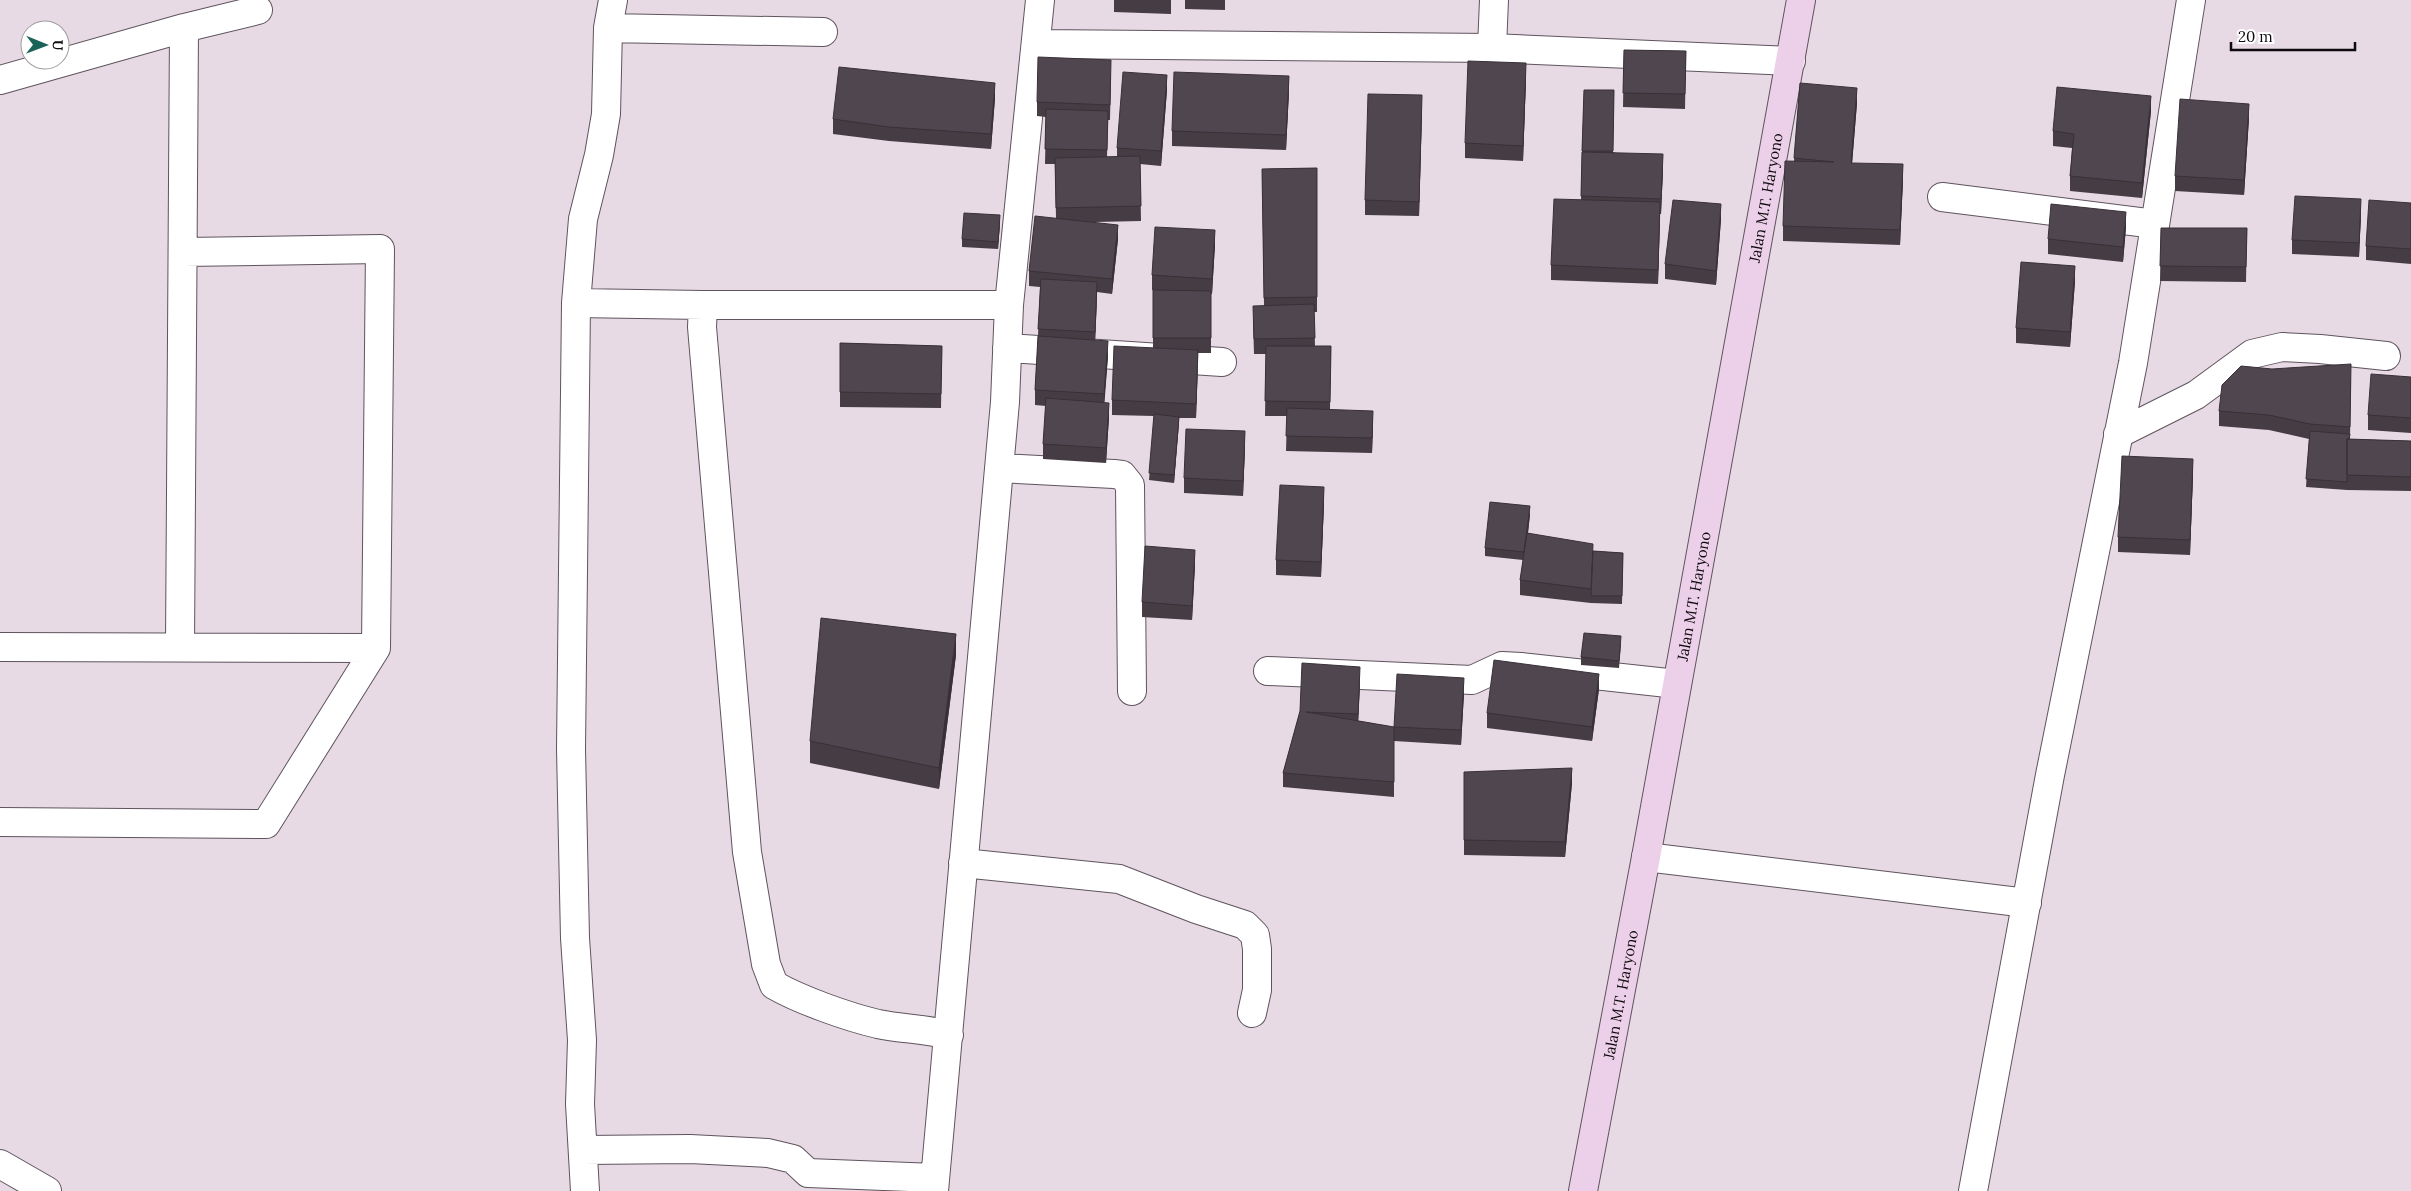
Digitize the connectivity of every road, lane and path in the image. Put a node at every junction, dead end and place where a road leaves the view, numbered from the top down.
1 (613, 0) edge
2 (1040, 0) edge
3 (1494, 0) edge
4 (1801, 0) edge
5 (2191, 0) edge
6 (258, 10) dead end
7 (184, 28) junction
8 (608, 28) junction
9 (823, 32) dead end
10 (1038, 44) junction
11 (1492, 48) junction
12 (1791, 61) junction
13 (0, 80) edge
14 (1942, 197) dead end
15 (2155, 224) junction
16 (183, 252) junction
17 (576, 303) junction
18 (702, 305) junction
19 (1009, 305) junction
20 (1008, 348) junction
21 (2386, 356) dead end
22 (1222, 362) dead end
23 (2118, 434) junction
24 (999, 468) junction
25 (0, 647) edge
26 (180, 647) junction
27 (376, 648) junction
28 (1268, 671) dead end
29 (1677, 684) junction
30 (1132, 692) dead end
31 (0, 822) edge
32 (1646, 857) junction
33 (963, 863) junction
34 (2027, 902) junction
35 (1252, 1013) dead end
36 (950, 1035) junction
37 (583, 1150) junction
38 (0, 1164) edge
39 (934, 1184) edge
40 (47, 1191) edge
41 (585, 1191) edge
42 (1583, 1191) edge
43 (1973, 1191) edge

1 - 8 street
2 - 10 street
3 - 11 street
4 - 12 main road, Jalan M.T. Haryono
5 - 15 street
6 - 7 street
7 - 13 street
7 - 16 street
8 - 9 street
8 - 17 street
10 - 11 street
10 - 19 street
11 - 12 street
12 - 29 main road, Jalan M.T. Haryono
14 - 15 street
15 - 23 street
16 - 26 street
16 - 27 street
17 - 18 street
17 - 37 street
18 - 19 street
18 - 36 street
19 - 20 street
20 - 22 street
20 - 24 street
21 - 23 street
23 - 34 street
24 - 30 street
24 - 33 street
25 - 26 street
26 - 27 street
27 - 31 street
28 - 29 street
29 - 32 main road, Jalan M.T. Haryono
32 - 34 street
32 - 42 main road, Jalan M.T. Haryono
33 - 35 street
33 - 36 street
34 - 43 street
36 - 39 street
37 - 39 street
37 - 41 street
38 - 40 street

